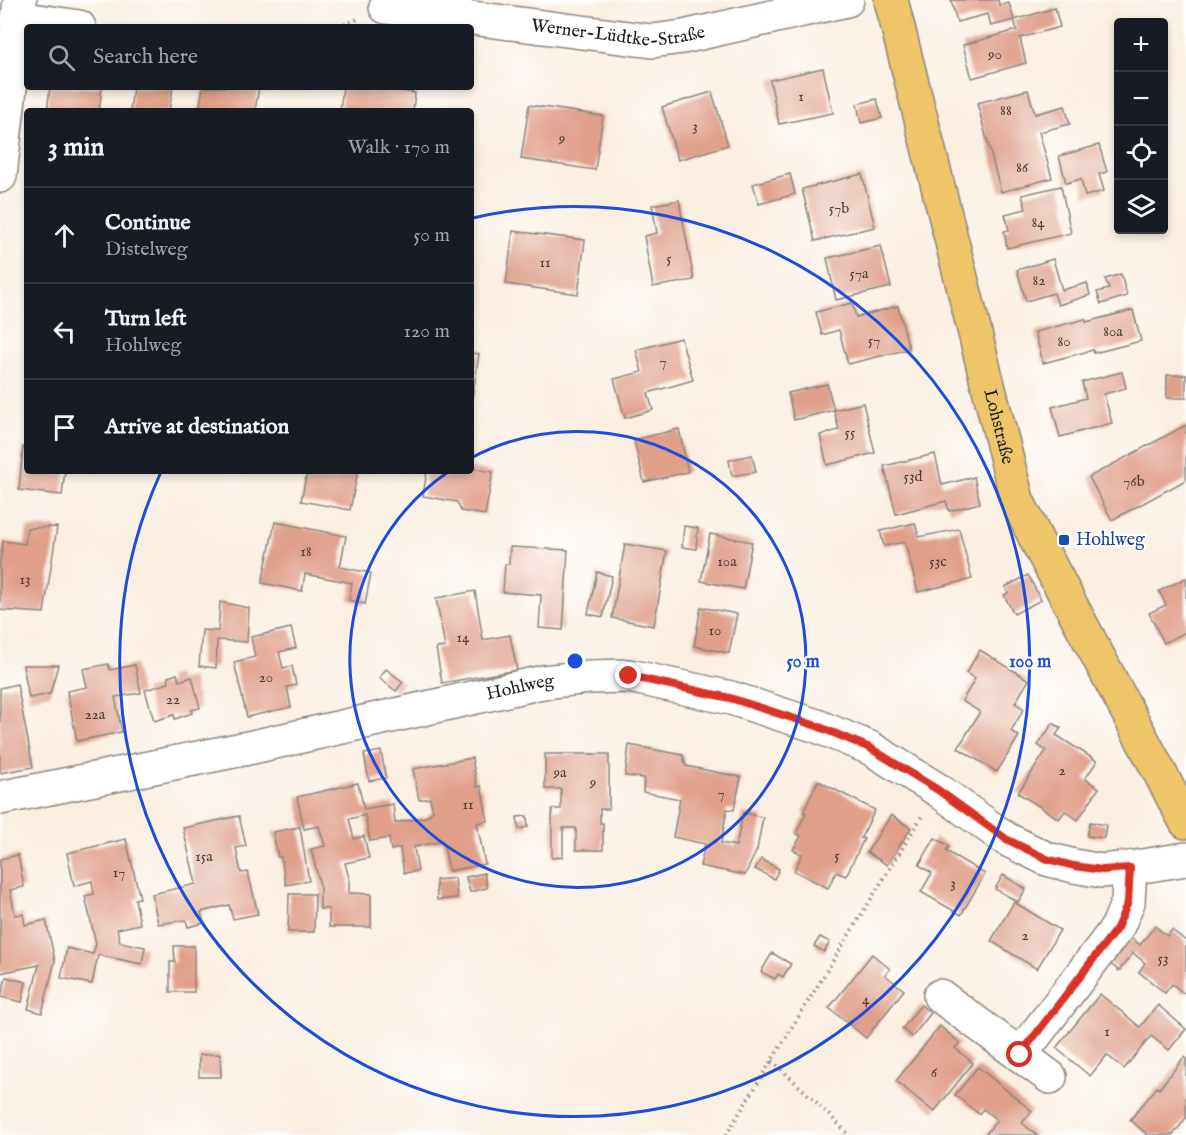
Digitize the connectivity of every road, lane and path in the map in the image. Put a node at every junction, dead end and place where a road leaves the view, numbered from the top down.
1 (847, 0) edge
2 (891, 0) edge
3 (386, 8) dead end
4 (19, 9) edge
5 (69, 24) edge
6 (0, 176) edge
7 (938, 790) junction
8 (0, 798) edge
9 (1186, 822) edge
10 (1186, 859) edge
11 (1130, 868) junction
12 (940, 996) dead end
13 (1020, 1055) junction
14 (772, 1062) junction
15 (1050, 1077) dead end
16 (726, 1135) edge
17 (849, 1135) edge

1 - 3 street, Werner-Lüdtke-Straße
2 - 9 main road, Lohstraße
4 - 5 street
4 - 6 street
7 - 8 street, Hohlweg
7 - 11 street, Hohlweg
7 - 14 path
10 - 11 street, Hohlweg
11 - 13 street
12 - 13 street
13 - 15 street
14 - 16 path
14 - 17 path

